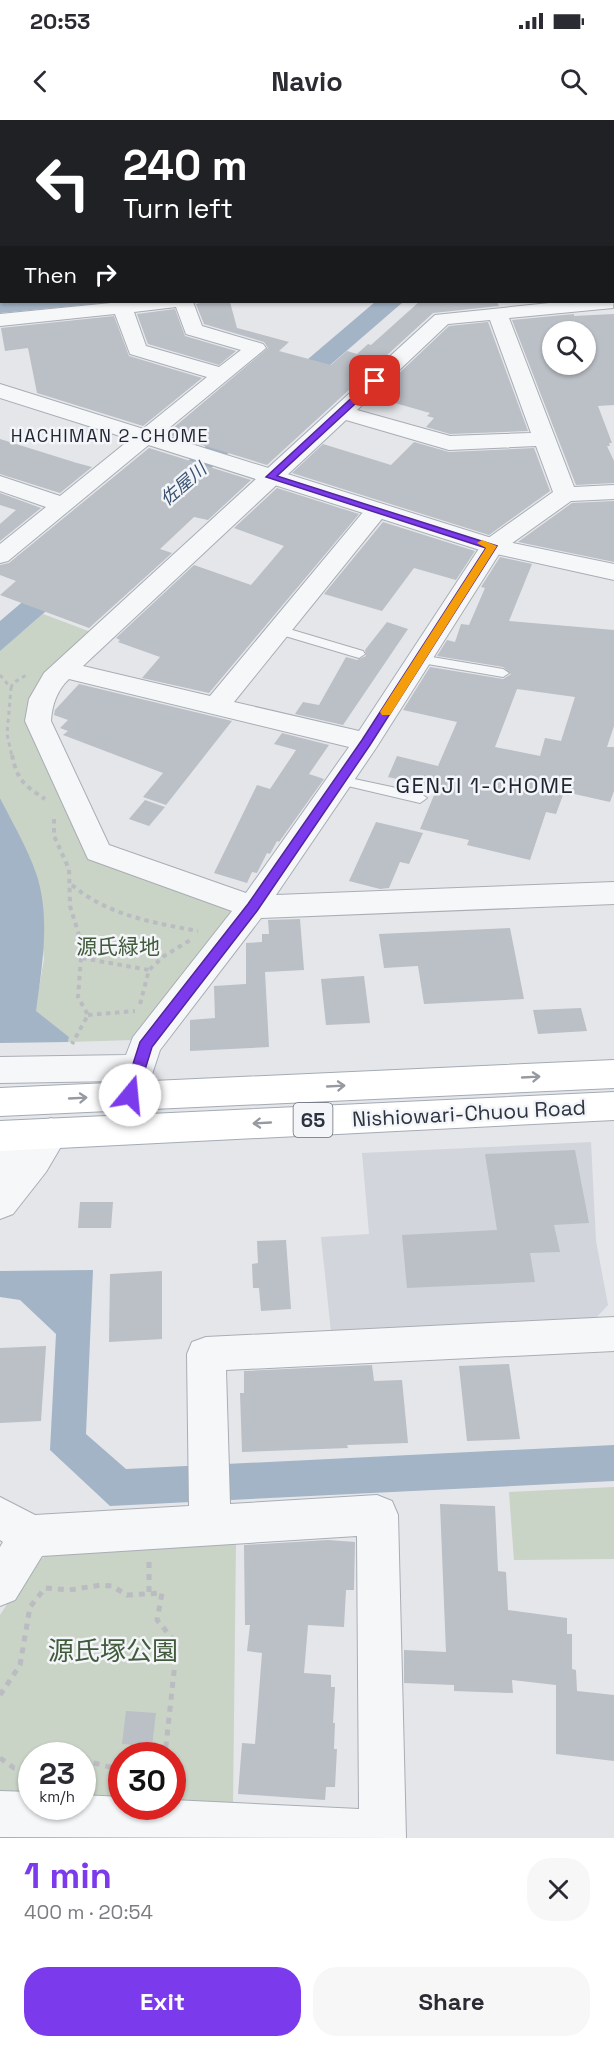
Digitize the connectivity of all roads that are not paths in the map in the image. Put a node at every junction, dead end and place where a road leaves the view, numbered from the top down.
1 (162, 303) edge
2 (184, 303) edge
3 (588, 303) edge
4 (538, 305) edge
5 (123, 307) junction
6 (497, 313) junction
7 (0, 320) edge
8 (223, 375) junction
9 (0, 391) edge
10 (342, 412) junction
11 (146, 438) junction
12 (544, 439) junction
13 (271, 477) junction
14 (0, 483) edge
15 (614, 492) edge
16 (565, 494) junction
17 (63, 504) junction
18 (377, 510) junction
19 (492, 546) junction
20 (0, 556) edge
21 (614, 572) edge
22 (279, 630) junction
23 (359, 654) dead end
24 (420, 659) junction
25 (63, 669) junction
26 (503, 674) dead end
27 (215, 707) junction
28 (366, 742) junction
29 (340, 780) junction
30 (420, 798) dead end
31 (614, 893) edge
32 (252, 907) junction
33 (0, 1070) edge
34 (614, 1074) edge
35 (134, 1082) junction
36 (10, 1101) edge
37 (614, 1106) edge
38 (19, 1145) edge
39 (0, 1203) edge
40 (614, 1334) edge
41 (210, 1517) junction
42 (16, 1526) edge
43 (0, 1585) edge
44 (0, 1814) edge
45 (383, 1836) edge

1 - 5 street
2 - 8 street
3 - 4 street
4 - 6 street
5 - 7 street
5 - 8 street
6 - 10 street
6 - 12 street
8 - 11 street
9 - 11 street
10 - 12 street
10 - 13 street
11 - 13 street
11 - 17 street
12 - 16 street
13 - 18 street
13 - 25 street
14 - 17 street
15 - 16 street
16 - 19 street
17 - 20 street
18 - 19 street
18 - 22 street
19 - 21 street
19 - 24 street
22 - 23 lane
22 - 27 street
24 - 26 lane
24 - 28 street
25 - 27 street
25 - 32 street
27 - 28 street
28 - 29 street
29 - 30 lane
29 - 32 street
31 - 32 street
32 - 35 street
33 - 35 street
35 -> 34 main road, Nishiowari-Chuou Road / 65
36 -> 35 main road, Nishiowari-Chuou Road / 65
37 -> 38 main road, Nishiowari-Chuou Road / 65
38 - 39 street
40 - 41 street
41 - 42 street
41 - 45 street
42 - 43 street
44 - 45 street

